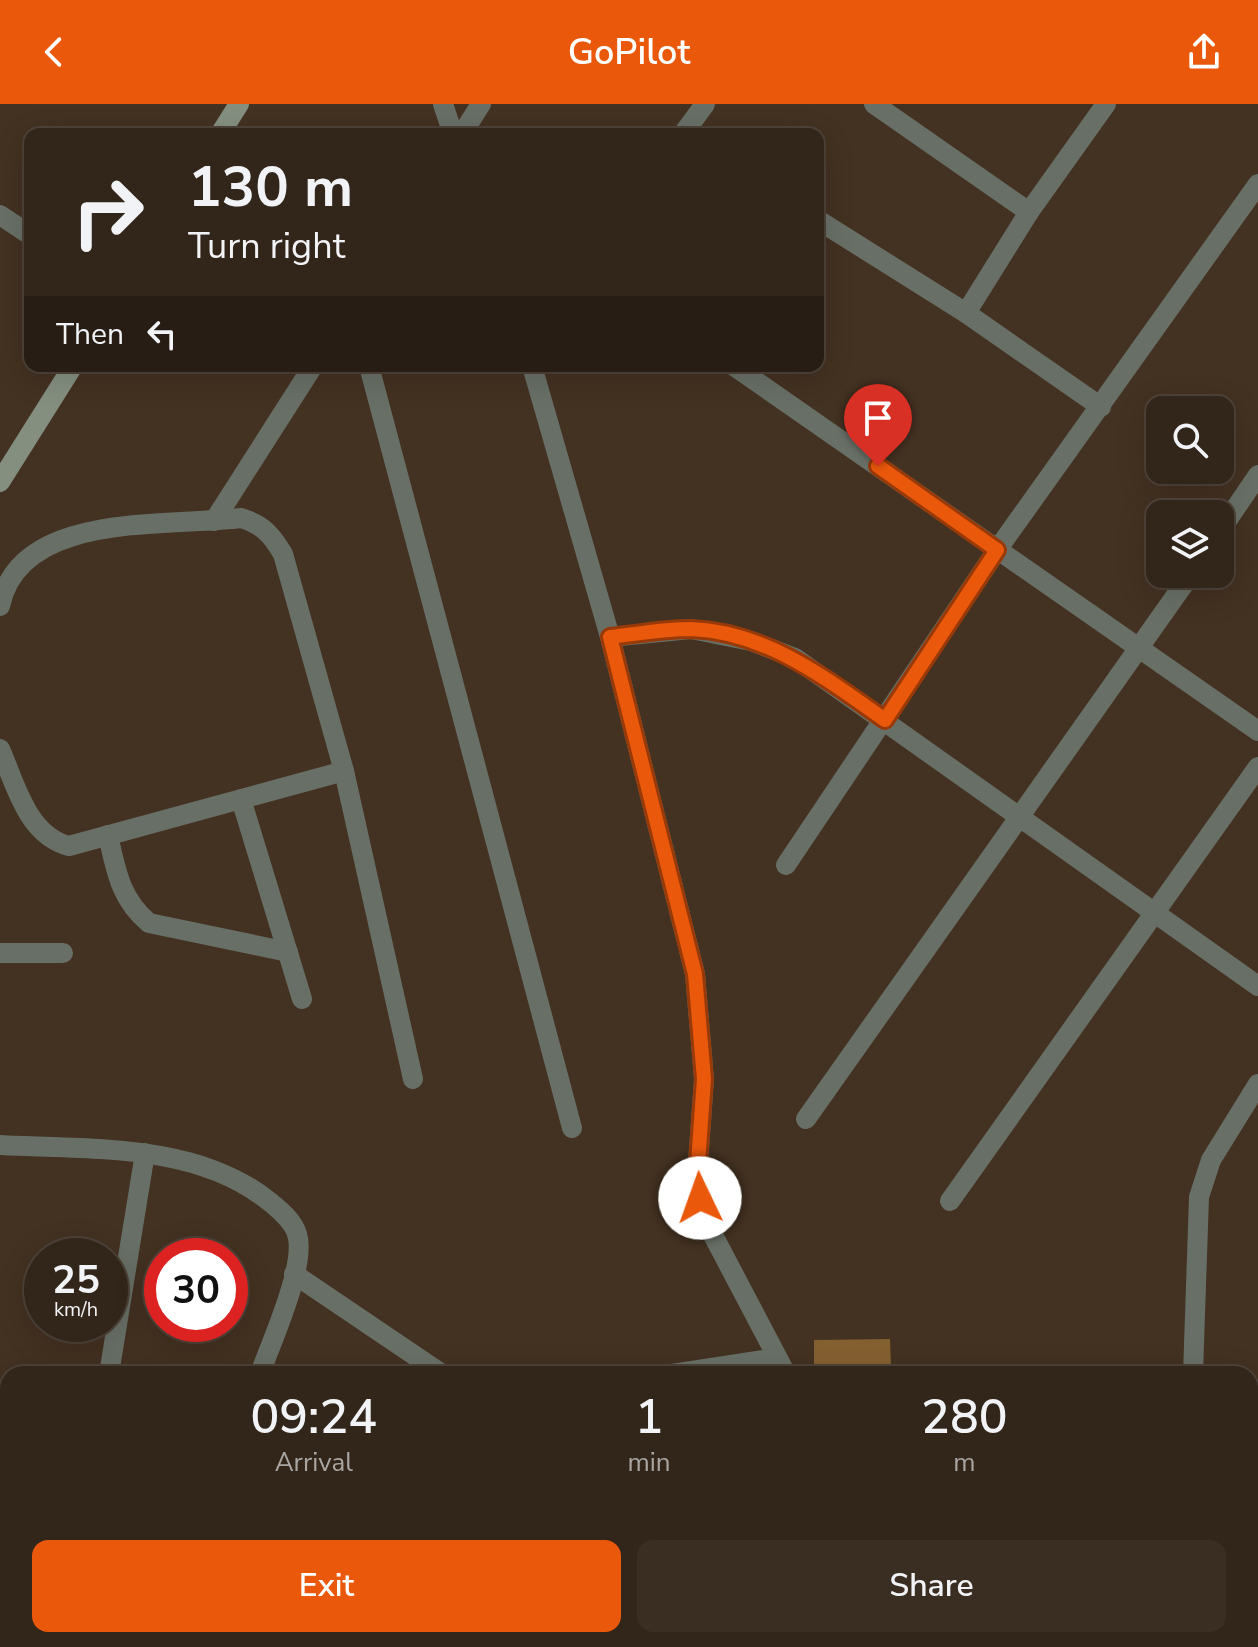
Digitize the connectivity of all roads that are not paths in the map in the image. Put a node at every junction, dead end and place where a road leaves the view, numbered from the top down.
1 (239, 104) edge
2 (443, 104) edge
3 (481, 104) edge
4 (705, 104) edge
5 (874, 104) edge
6 (1106, 104) edge
7 (901, 112) edge
8 (224, 128) edge
9 (451, 128) edge
10 (466, 128) edge
11 (687, 128) edge
12 (1258, 184) edge
13 (1029, 212) junction
14 (0, 215) edge
15 (824, 224) edge
16 (24, 231) edge
17 (966, 313) junction
18 (69, 372) edge
19 (309, 372) edge
20 (371, 372) edge
21 (534, 372) edge
22 (743, 372) edge
23 (1101, 407) junction
24 (1258, 475) edge
25 (0, 482) edge
26 (1234, 510) edge
27 (214, 521) junction
28 (997, 550) junction
29 (7, 572) edge
30 (1182, 588) edge
31 (0, 606) edge
32 (610, 637) junction
33 (1140, 650) junction
34 (885, 720) junction
35 (1258, 731) edge
36 (0, 749) edge
37 (1258, 767) edge
38 (344, 771) junction
39 (241, 799) junction
40 (1022, 816) junction
41 (108, 835) junction
42 (786, 865) dead end
43 (1157, 911) junction
44 (288, 952) junction
45 (0, 953) edge
46 (63, 953) dead end
47 (1258, 986) edge
48 (302, 999) dead end
49 (413, 1079) dead end
50 (1258, 1084) edge
51 (806, 1119) dead end
52 (572, 1128) dead end
53 (0, 1145) edge
54 (145, 1153) junction
55 (950, 1201) dead end
56 (294, 1274) junction
57 (110, 1366) edge
58 (263, 1366) edge
59 (430, 1366) edge
60 (782, 1366) edge
61 (1193, 1366) edge

1 - 8 street
2 - 9 street
3 - 10 street
4 - 11 street
5 - 7 street
6 - 13 street
7 - 13 street
12 - 23 street
13 - 17 street
14 - 16 street
15 - 17 street
17 - 23 street
18 - 25 street
19 - 27 street
20 - 52 street
21 - 32 street
22 - 28 street
23 - 28 street
24 - 26 street
27 - 29 street
27 - 38 street
28 - 33 street
28 - 34 street
29 - 31 street
30 - 33 street
32 - 34 street
32 - 60 street
33 - 35 street
33 - 40 street
34 - 40 street
34 - 42 street
36 - 41 street
37 - 43 street
38 - 39 street
38 - 49 street
39 - 41 street
39 - 44 street
40 - 43 street
40 - 51 street
41 - 44 street
43 - 47 street
43 - 55 street
44 - 48 street
45 - 46 street
50 - 61 street
53 - 54 street
54 - 56 street
54 - 57 street
56 - 58 street
56 - 59 street

